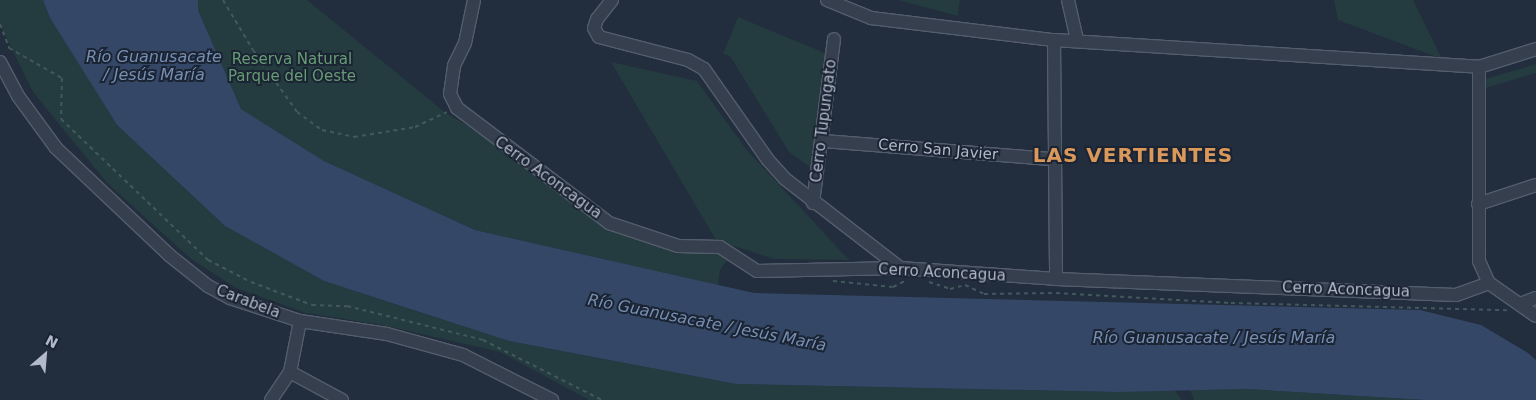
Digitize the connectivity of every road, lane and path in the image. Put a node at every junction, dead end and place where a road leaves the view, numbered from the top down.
1 (222, 0) edge
2 (474, 0) edge
3 (612, 0) edge
4 (827, 0) edge
5 (849, 0) edge
6 (1068, 0) edge
7 (857, 12) junction
8 (0, 24) edge
9 (834, 39) dead end
10 (1054, 40) junction
11 (1077, 40) junction
12 (1536, 49) edge
13 (0, 62) edge
14 (1479, 67) junction
15 (457, 108) junction
16 (823, 141) junction
17 (1054, 159) junction
18 (1536, 185) edge
19 (813, 203) junction
20 (1478, 204) junction
21 (900, 268) junction
22 (909, 279) dead end
23 (921, 279) dead end
24 (1056, 279) junction
25 (831, 280) dead end
26 (1490, 283) junction
27 (1536, 298) edge
28 (1516, 307) junction
29 (1536, 316) edge
30 (300, 321) junction
31 (290, 372) junction
32 (271, 400) edge
33 (342, 400) edge
34 (552, 400) edge
35 (602, 400) edge

1 - 15 path
2 - 15 street, Cerro Aconcagua
3 - 19 street
4 - 7 street
5 - 7 street
6 - 11 street
7 - 10 street
8 - 35 path
9 - 16 street, Cerro Tupungato
10 - 11 street
10 - 17 street
11 - 14 street
12 - 14 street
13 - 30 street, Carabela
14 - 20 street
15 - 21 street, Cerro Aconcagua
16 - 17 street, Cerro San Javier
16 - 19 street, Cerro Tupungato
17 - 24 street
18 - 20 street
19 - 21 street
20 - 26 street
21 - 24 street, Cerro Aconcagua
22 - 25 path
23 - 28 path
24 - 26 street, Cerro Aconcagua
26 - 28 street
27 - 28 street
28 - 29 street
30 - 31 street
30 - 34 street, Carabela
31 - 32 street
31 - 33 street

